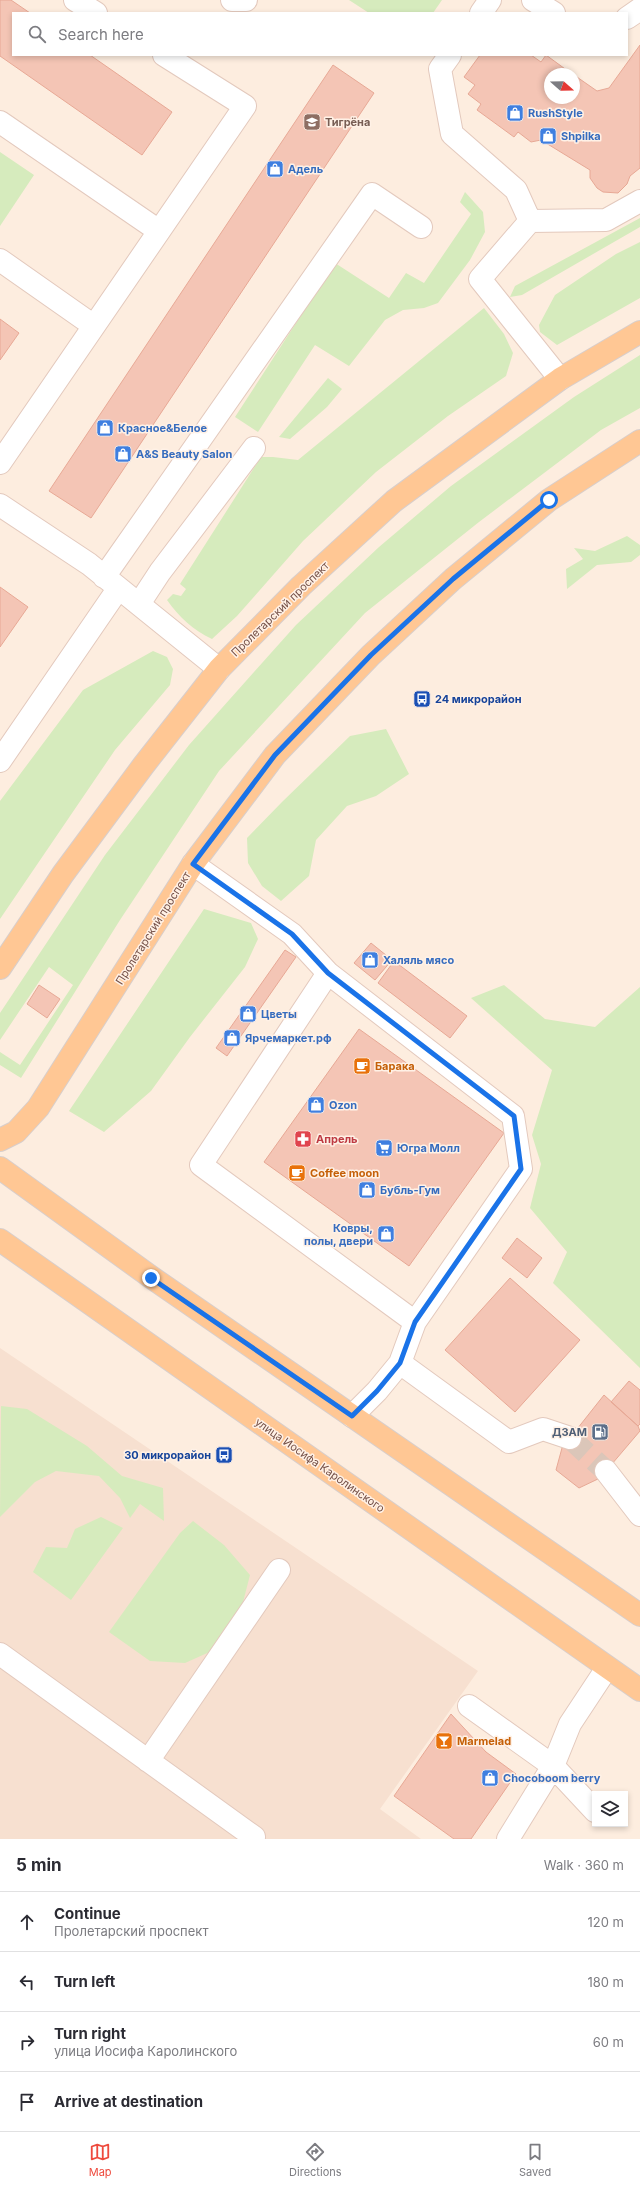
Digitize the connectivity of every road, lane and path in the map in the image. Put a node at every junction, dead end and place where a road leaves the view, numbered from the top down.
1 (75, 0) edge
2 (232, 0) edge
3 (246, 0) edge
4 (490, 0) edge
5 (533, 0) edge
6 (640, 10) edge
7 (94, 12) edge
8 (482, 12) edge
9 (552, 12) edge
10 (628, 17) edge
11 (166, 56) edge
12 (449, 56) edge
13 (0, 122) edge
14 (640, 201) edge
15 (530, 221) junction
16 (421, 227) dead end
17 (160, 231) junction
18 (0, 260) edge
19 (94, 326) junction
20 (640, 332) edge
21 (560, 379) junction
22 (640, 441) edge
23 (254, 448) dead end
24 (0, 463) edge
25 (0, 504) edge
26 (111, 583) junction
27 (139, 604) junction
28 (219, 669) junction
29 (0, 761) edge
30 (193, 864) junction
31 (0, 968) edge
32 (328, 973) junction
33 (0, 1140) edge
34 (0, 1168) edge
35 (0, 1240) edge
36 (415, 1322) junction
37 (400, 1363) junction
38 (352, 1416) junction
39 (570, 1438) tunnel mouth
40 (606, 1471) tunnel mouth
41 (640, 1515) edge
42 (278, 1570) dead end
43 (640, 1615) edge
44 (0, 1654) edge
45 (607, 1668) junction
46 (640, 1690) edge
47 (469, 1706) dead end
48 (148, 1761) junction
49 (553, 1766) junction
50 (592, 1808) edge
51 (254, 1837) dead end
52 (508, 1839) edge

1 - 7 lane
2 - 3 lane
4 - 8 lane
5 - 9 lane
6 - 10 lane
11 - 17 lane
12 - 15 lane
13 - 17 lane
14 - 15 lane
15 - 21 lane
16 - 26 lane
17 - 19 lane
18 - 19 lane
19 - 24 lane
20 - 21 main road, Пролетарский проспект
21 - 28 main road, Пролетарский проспект
22 - 30 main road, Пролетарский проспект
23 - 27 lane
25 - 26 lane
26 - 27 lane
26 - 29 lane
27 - 28 lane
28 - 31 main road, Пролетарский проспект
30 - 32 lane
30 - 33 main road, Пролетарский проспект
32 - 36 lane
32 - 36 lane
34 - 38 main road
35 - 45 main road, улица Иосифа Каролинского
36 - 37 lane
37 - 38 lane
37 - 39 lane
38 - 43 main road
40 - 41 lane
42 - 48 lane
44 - 48 lane
45 - 46 main road, улица Иосифа Каролинского
45 - 49 lane
47 - 49 lane
48 - 51 lane
49 - 50 lane
49 - 52 lane

